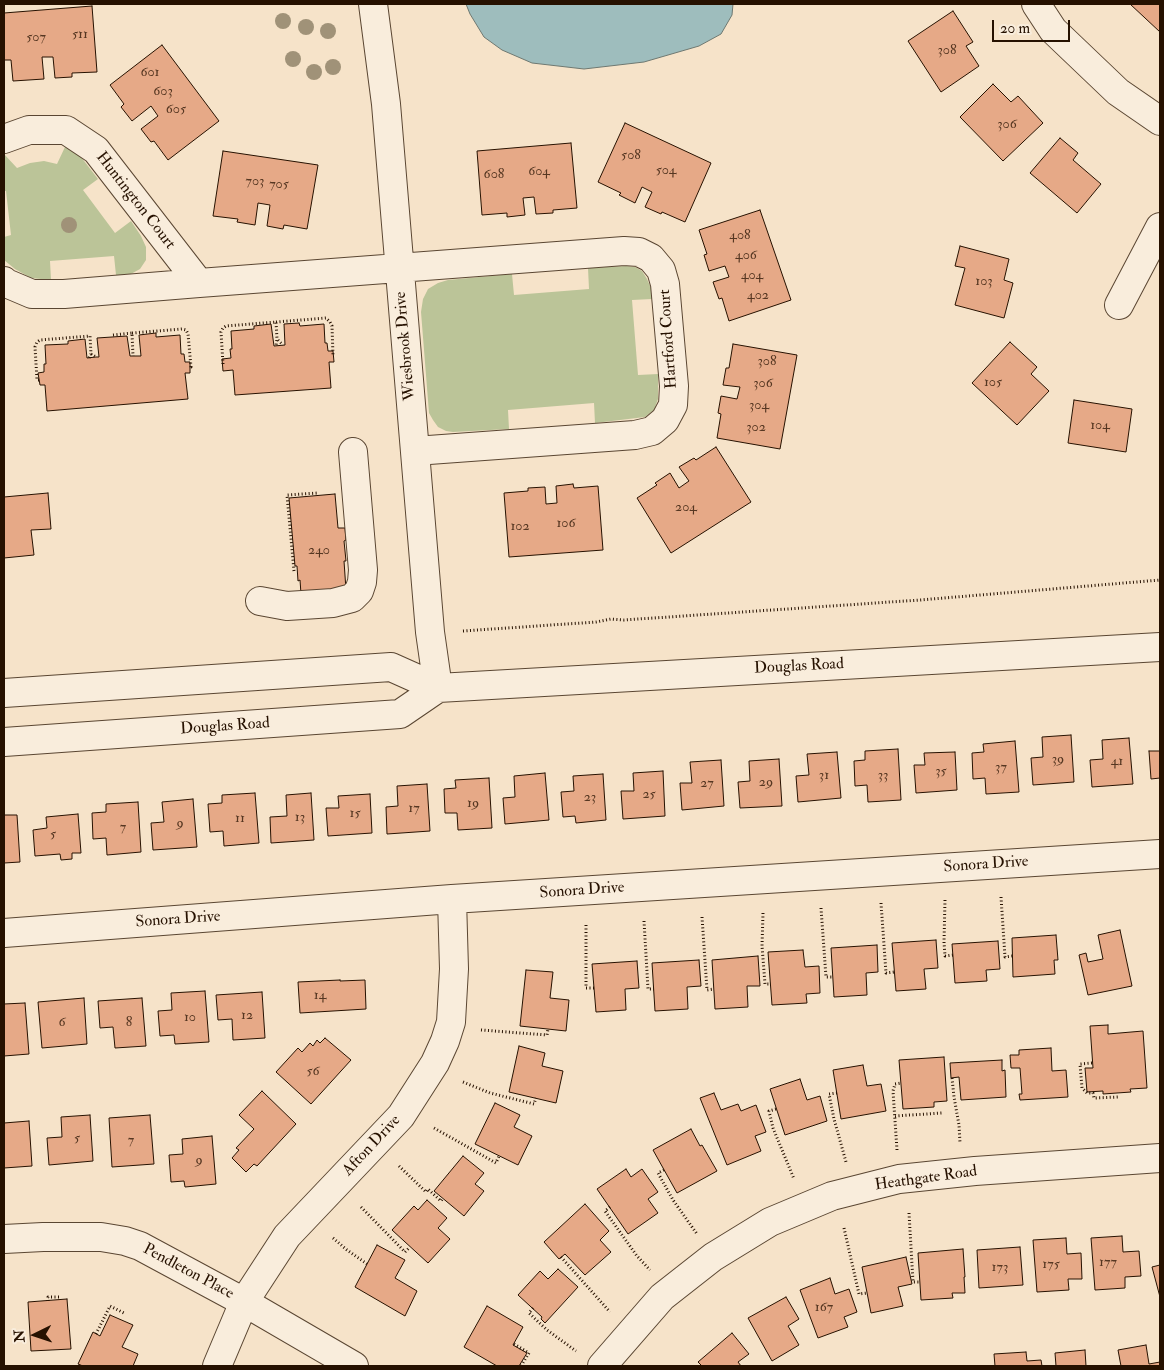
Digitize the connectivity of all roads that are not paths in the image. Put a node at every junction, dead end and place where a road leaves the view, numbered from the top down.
1 (373, 4) edge
2 (1036, 4) edge
3 (1160, 121) edge
4 (4, 139) edge
5 (1160, 227) edge
6 (400, 269) junction
7 (4, 281) edge
8 (199, 283) junction
9 (1119, 305) dead end
10 (415, 451) junction
11 (353, 452) dead end
12 (260, 602) dead end
13 (1160, 647) edge
14 (438, 688) junction
15 (4, 693) edge
16 (4, 742) edge
17 (1160, 854) edge
18 (452, 899) junction
19 (4, 933) edge
20 (1160, 1158) edge
21 (4, 1239) edge
22 (244, 1302) junction
23 (217, 1366) edge
24 (354, 1366) edge
25 (602, 1366) edge

1 - 6 street, Wiesbrook Drive
2 - 3 street
4 - 8 street, Huntington Court
5 - 9 street
6 - 8 street
6 - 10 street, Wiesbrook Drive
6 - 10 street, Hartford Court
7 - 8 street
10 - 14 street, Wiesbrook Drive
11 - 12 street
13 - 14 street, Douglas Road
14 - 15 street, Douglas Road
14 - 16 street, Douglas Road
17 - 18 street, Sonora Drive
18 - 19 street, Sonora Drive
18 - 22 street, Afton Drive
20 - 25 street, Heathgate Road
21 - 22 street, Pendleton Place
22 - 23 street, Afton Drive
22 - 24 street, Pendleton Place

